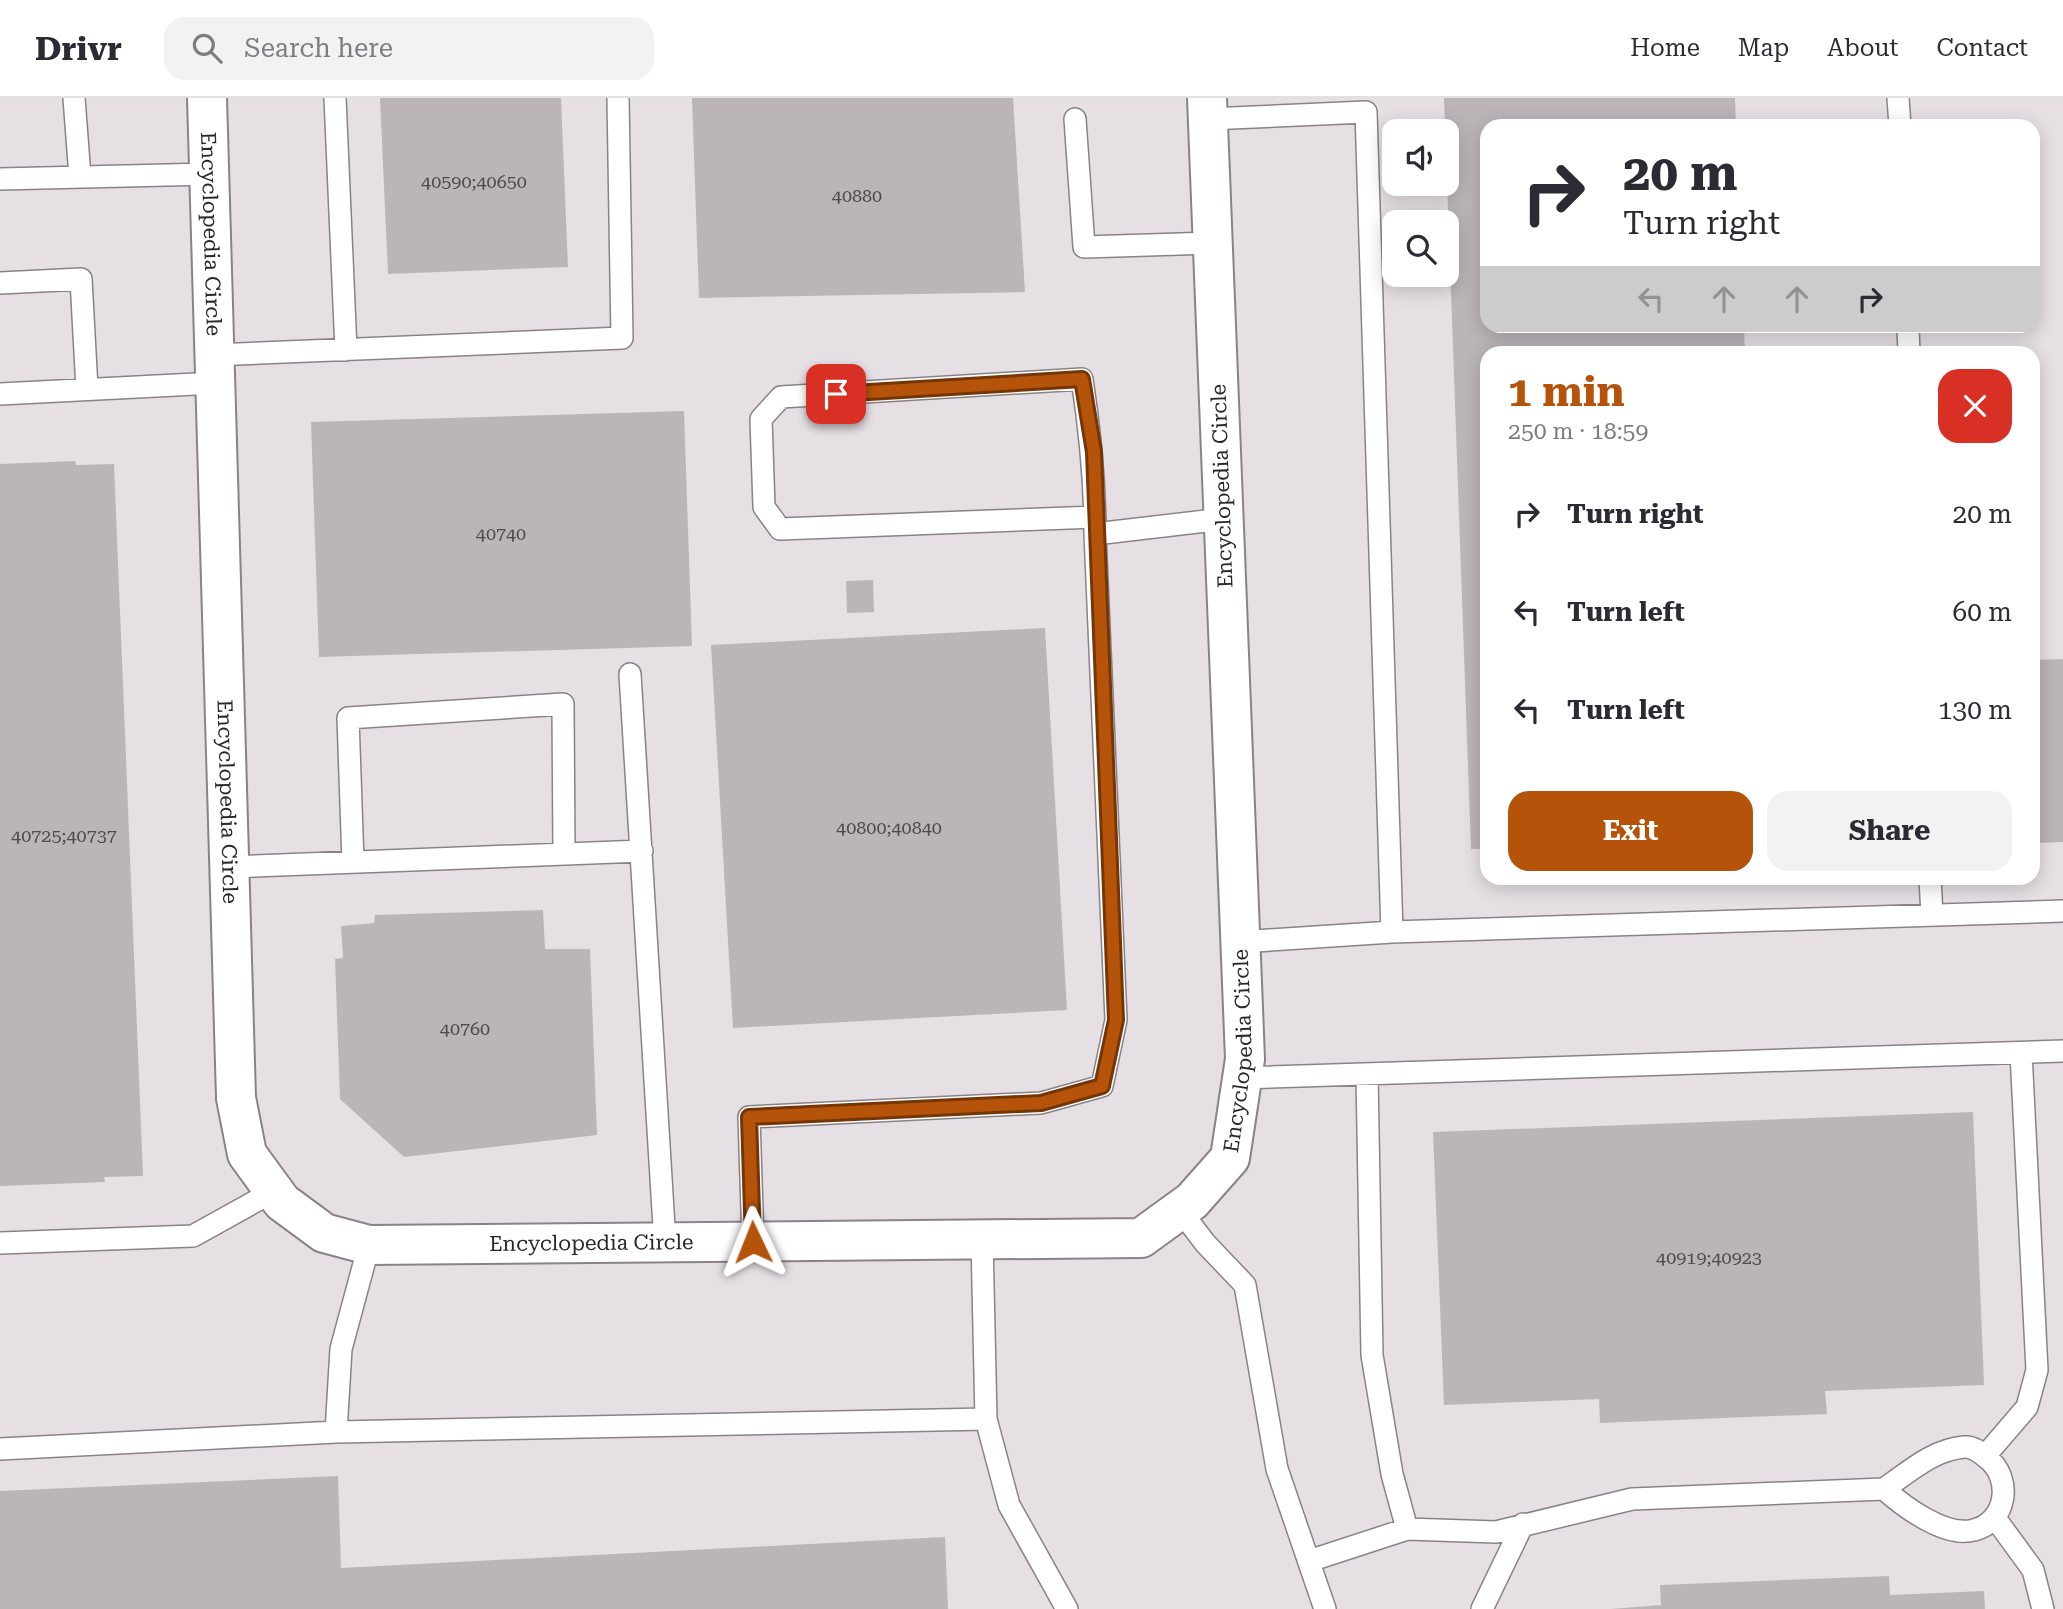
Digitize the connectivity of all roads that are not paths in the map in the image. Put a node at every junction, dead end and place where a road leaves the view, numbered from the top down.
1 (74, 98) edge
2 (206, 98) edge
3 (335, 98) edge
4 (618, 98) edge
5 (1898, 98) edge
6 (1366, 105) edge
7 (1207, 108) edge
8 (1075, 118) dead end
9 (1899, 119) edge
10 (209, 174) junction
11 (80, 177) junction
12 (0, 178) edge
13 (1212, 243) junction
14 (0, 283) edge
15 (346, 350) junction
16 (215, 369) junction
17 (87, 389) junction
18 (0, 394) edge
19 (1223, 519) junction
20 (1095, 525) junction
21 (630, 674) dead end
22 (642, 851) junction
23 (564, 854) junction
24 (353, 862) junction
25 (230, 867) junction
26 (1930, 885) edge
27 (2063, 911) edge
28 (1932, 915) junction
29 (1392, 932) junction
30 (1240, 942) junction
31 (2063, 1051) edge
32 (2021, 1053) junction
33 (1367, 1074) junction
34 (1242, 1078) junction
35 (274, 1191) junction
36 (1180, 1210) junction
37 (982, 1240) junction
38 (753, 1242) junction
39 (0, 1243) edge
40 (665, 1243) junction
41 (369, 1245) junction
42 (986, 1419) junction
43 (336, 1432) junction
44 (0, 1449) edge
45 (1985, 1456) junction
46 (1884, 1489) junction
47 (1995, 1518) junction
48 (1523, 1524) junction
49 (1407, 1529) junction
50 (1309, 1562) junction
51 (1067, 1609) edge
52 (1325, 1609) edge
53 (1482, 1609) edge
54 (2043, 1609) edge

1 - 11 lane
2 - 10 street, Encyclopedia Circle
3 - 15 lane
4 - 15 lane
5 - 9 lane
6 - 7 lane
6 - 29 lane
7 - 13 street, Encyclopedia Circle
8 - 13 lane
10 - 11 lane
10 - 16 street, Encyclopedia Circle
11 - 12 lane
13 - 19 street, Encyclopedia Circle
14 - 17 lane
15 - 16 lane
16 - 17 lane
16 - 25 street, Encyclopedia Circle
17 - 18 lane
19 - 20 lane
19 - 30 street, Encyclopedia Circle
20 - 20 lane
20 - 38 lane
21 - 22 lane
22 - 23 lane
22 - 40 lane
23 - 24 lane
23 - 24 lane
24 - 25 lane
25 - 35 street, Encyclopedia Circle
26 - 28 lane
27 - 28 lane
28 - 29 lane
29 - 30 lane
30 - 34 street, Encyclopedia Circle
31 - 32 lane
32 - 33 lane
32 - 45 lane
33 - 34 lane
33 - 49 lane
34 - 36 street, Encyclopedia Circle
35 - 39 lane
35 - 41 street, Encyclopedia Circle
36 - 37 street, Encyclopedia Circle
36 - 50 lane
37 - 38 street, Encyclopedia Circle
37 - 42 lane
38 - 40 street, Encyclopedia Circle
40 - 41 street, Encyclopedia Circle
41 - 43 lane
42 - 43 lane
42 - 51 lane
43 - 44 lane
45 - 46 lane
45 - 47 lane
46 - 47 lane
46 - 48 lane
47 - 54 lane
48 - 49 lane
48 - 53 lane
49 - 50 lane
50 - 52 lane

